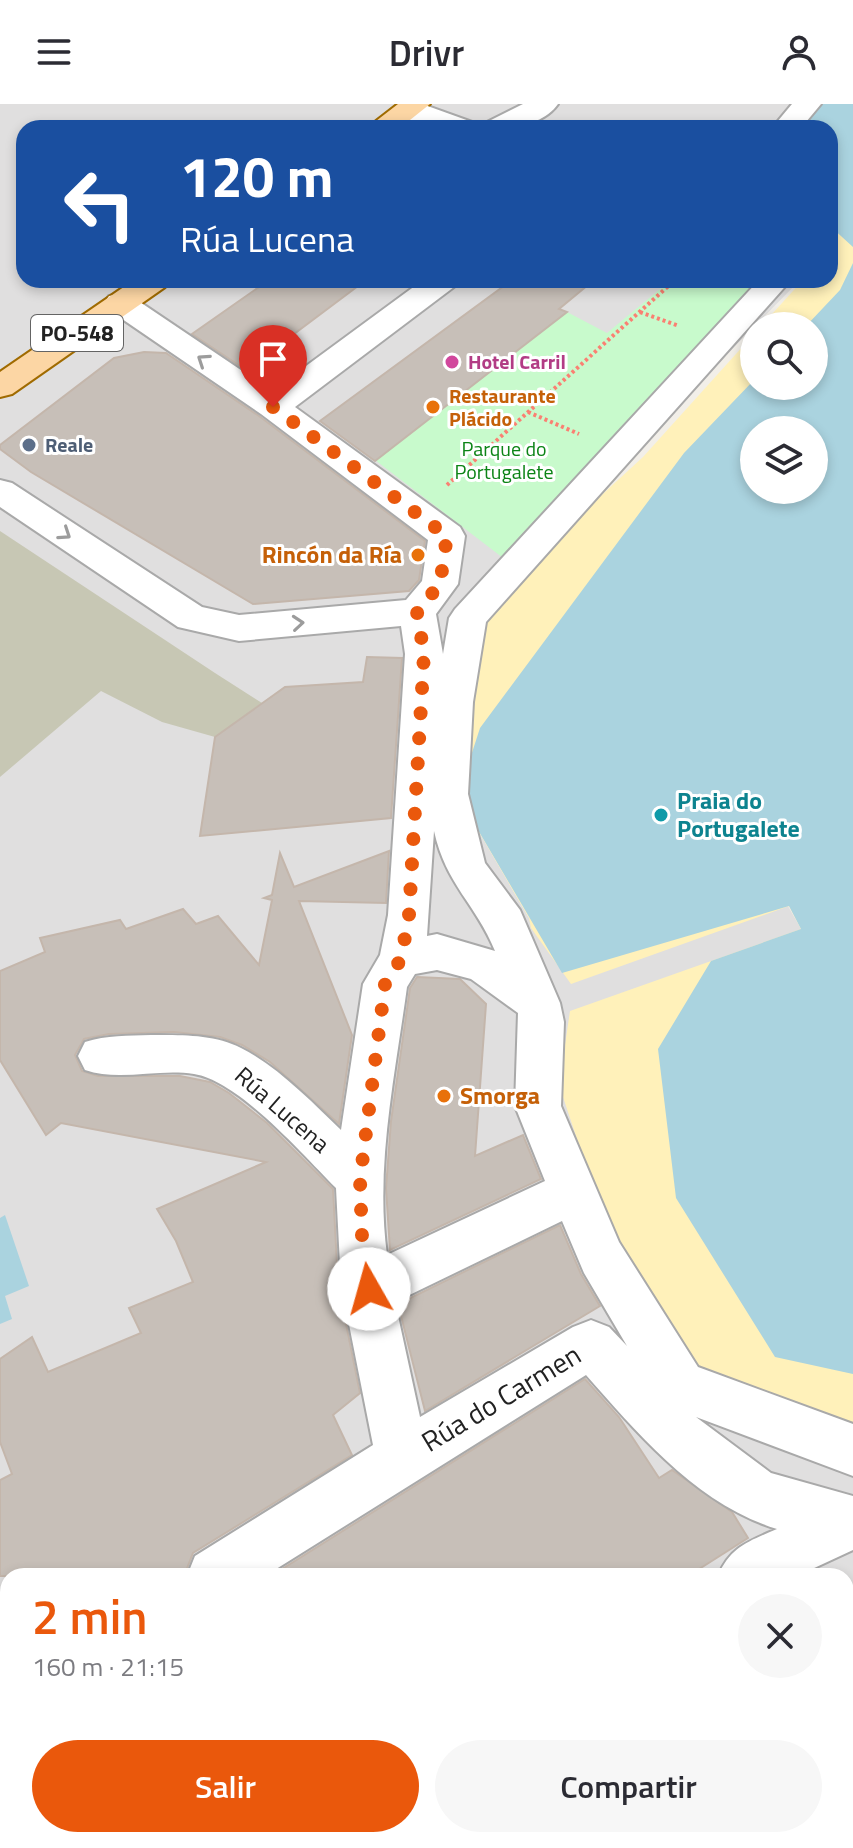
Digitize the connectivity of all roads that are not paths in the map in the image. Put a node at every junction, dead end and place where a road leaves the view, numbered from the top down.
1 (544, 104) edge
2 (807, 104) edge
3 (413, 106) edge
4 (393, 120) edge
5 (444, 120) edge
6 (513, 120) edge
7 (793, 120) edge
8 (142, 288) edge
9 (432, 288) edge
10 (769, 288) edge
11 (120, 303) junction
12 (0, 387) edge
13 (273, 407) junction
14 (0, 491) edge
15 (417, 612) junction
16 (401, 959) junction
17 (538, 1003) junction
18 (101, 1056) dead end
19 (360, 1180) junction
20 (574, 1191) junction
21 (369, 1289) junction
22 (853, 1450) edge
23 (402, 1457) junction
24 (851, 1524) edge
25 (228, 1568) edge
26 (758, 1568) edge

1 - 6 street
2 - 7 street
3 - 4 main road
3 - 5 street
8 - 11 main road, PO-548
9 - 13 street
10 - 17 street
11 - 12 main road, PO-548
13 -> 11 street
13 - 15 street
14 -> 15 street
15 - 16 street, Rúa Lucena
16 - 17 street
16 - 19 street, Rúa Lucena
17 - 20 street
18 - 19 street, Rúa Lucena
19 - 21 street, Rúa Lucena
20 - 21 street
20 - 22 street
21 - 23 street, Rúa Lucena
23 - 24 street, Rúa do Carmen
23 - 25 street, Rúa do Carmen
24 - 26 street

